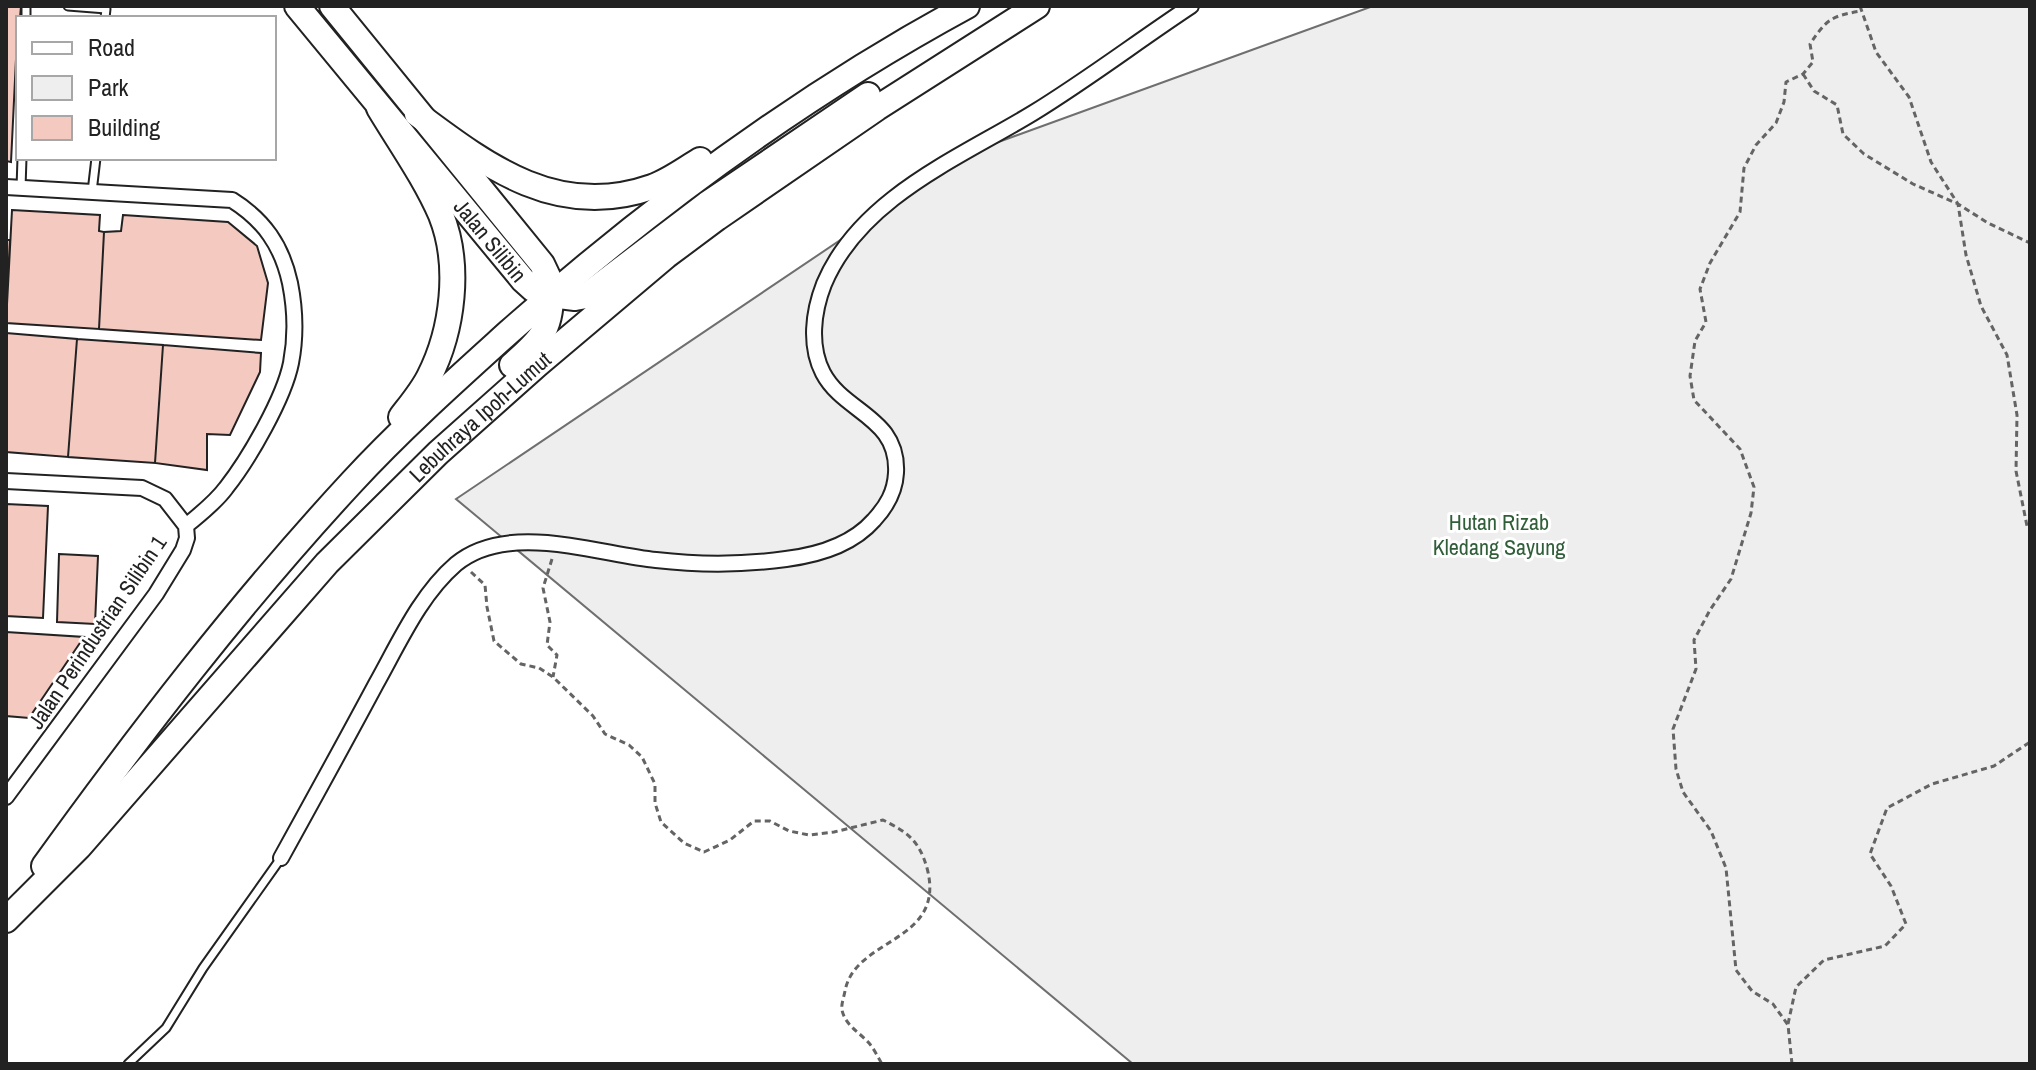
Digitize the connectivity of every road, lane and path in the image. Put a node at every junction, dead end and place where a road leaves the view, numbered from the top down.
1 (68, 6) edge
2 (297, 6) edge
3 (332, 6) edge
4 (967, 6) edge
5 (1191, 6) edge
6 (1860, 9) edge
7 (1028, 11) edge
8 (105, 16) edge
9 (1803, 74) junction
10 (798, 107) junction
11 (379, 108) junction
12 (417, 114) junction
13 (21, 160) edge
14 (96, 160) edge
15 (13, 188) edge
16 (92, 192) junction
17 (1958, 204) junction
18 (2030, 243) edge
19 (551, 295) junction
20 (354, 480) junction
21 (6, 481) edge
22 (186, 526) junction
23 (2030, 530) edge
24 (557, 544) junction
25 (459, 562) junction
26 (327, 563) junction
27 (553, 677) junction
28 (2030, 742) edge
29 (6, 797) edge
30 (281, 858) joint
31 (6, 918) edge
32 (1788, 1025) junction
33 (128, 1064) edge
34 (882, 1064) edge
35 (1792, 1064) edge

1 - 8 lane
2 - 11 main road, Jalan Silibin
3 - 12 main road, Jalan Silibin
4 - 10 main road, Lebuhraya Ipoh-Lumut
5 - 24 street
6 - 9 path
6 - 17 path
7 - 19 main road
7 - 26 main road, Lebuhraya Ipoh-Lumut
9 - 17 path
9 - 32 path
10 - 12 main road
10 - 19 main road, Lebuhraya Ipoh-Lumut
11 - 19 main road, Jalan Silibin
11 - 20 main road
12 - 19 main road, Jalan Silibin
13 - 15 lane
14 - 16 lane
15 - 16 street
16 - 22 street, Jalan Perindustrian Silibin 1
17 - 18 path
17 - 23 path
19 - 20 main road, Lebuhraya Ipoh-Lumut
19 - 26 main road
20 - 31 main road, Lebuhraya Ipoh-Lumut
21 - 22 street
22 - 29 street, Jalan Perindustrian Silibin 1
24 - 25 street
24 - 27 path
25 - 27 path
25 - 30 street
26 - 31 main road, Lebuhraya Ipoh-Lumut
27 - 34 path
28 - 32 path
30 - 33 lane
32 - 35 path

